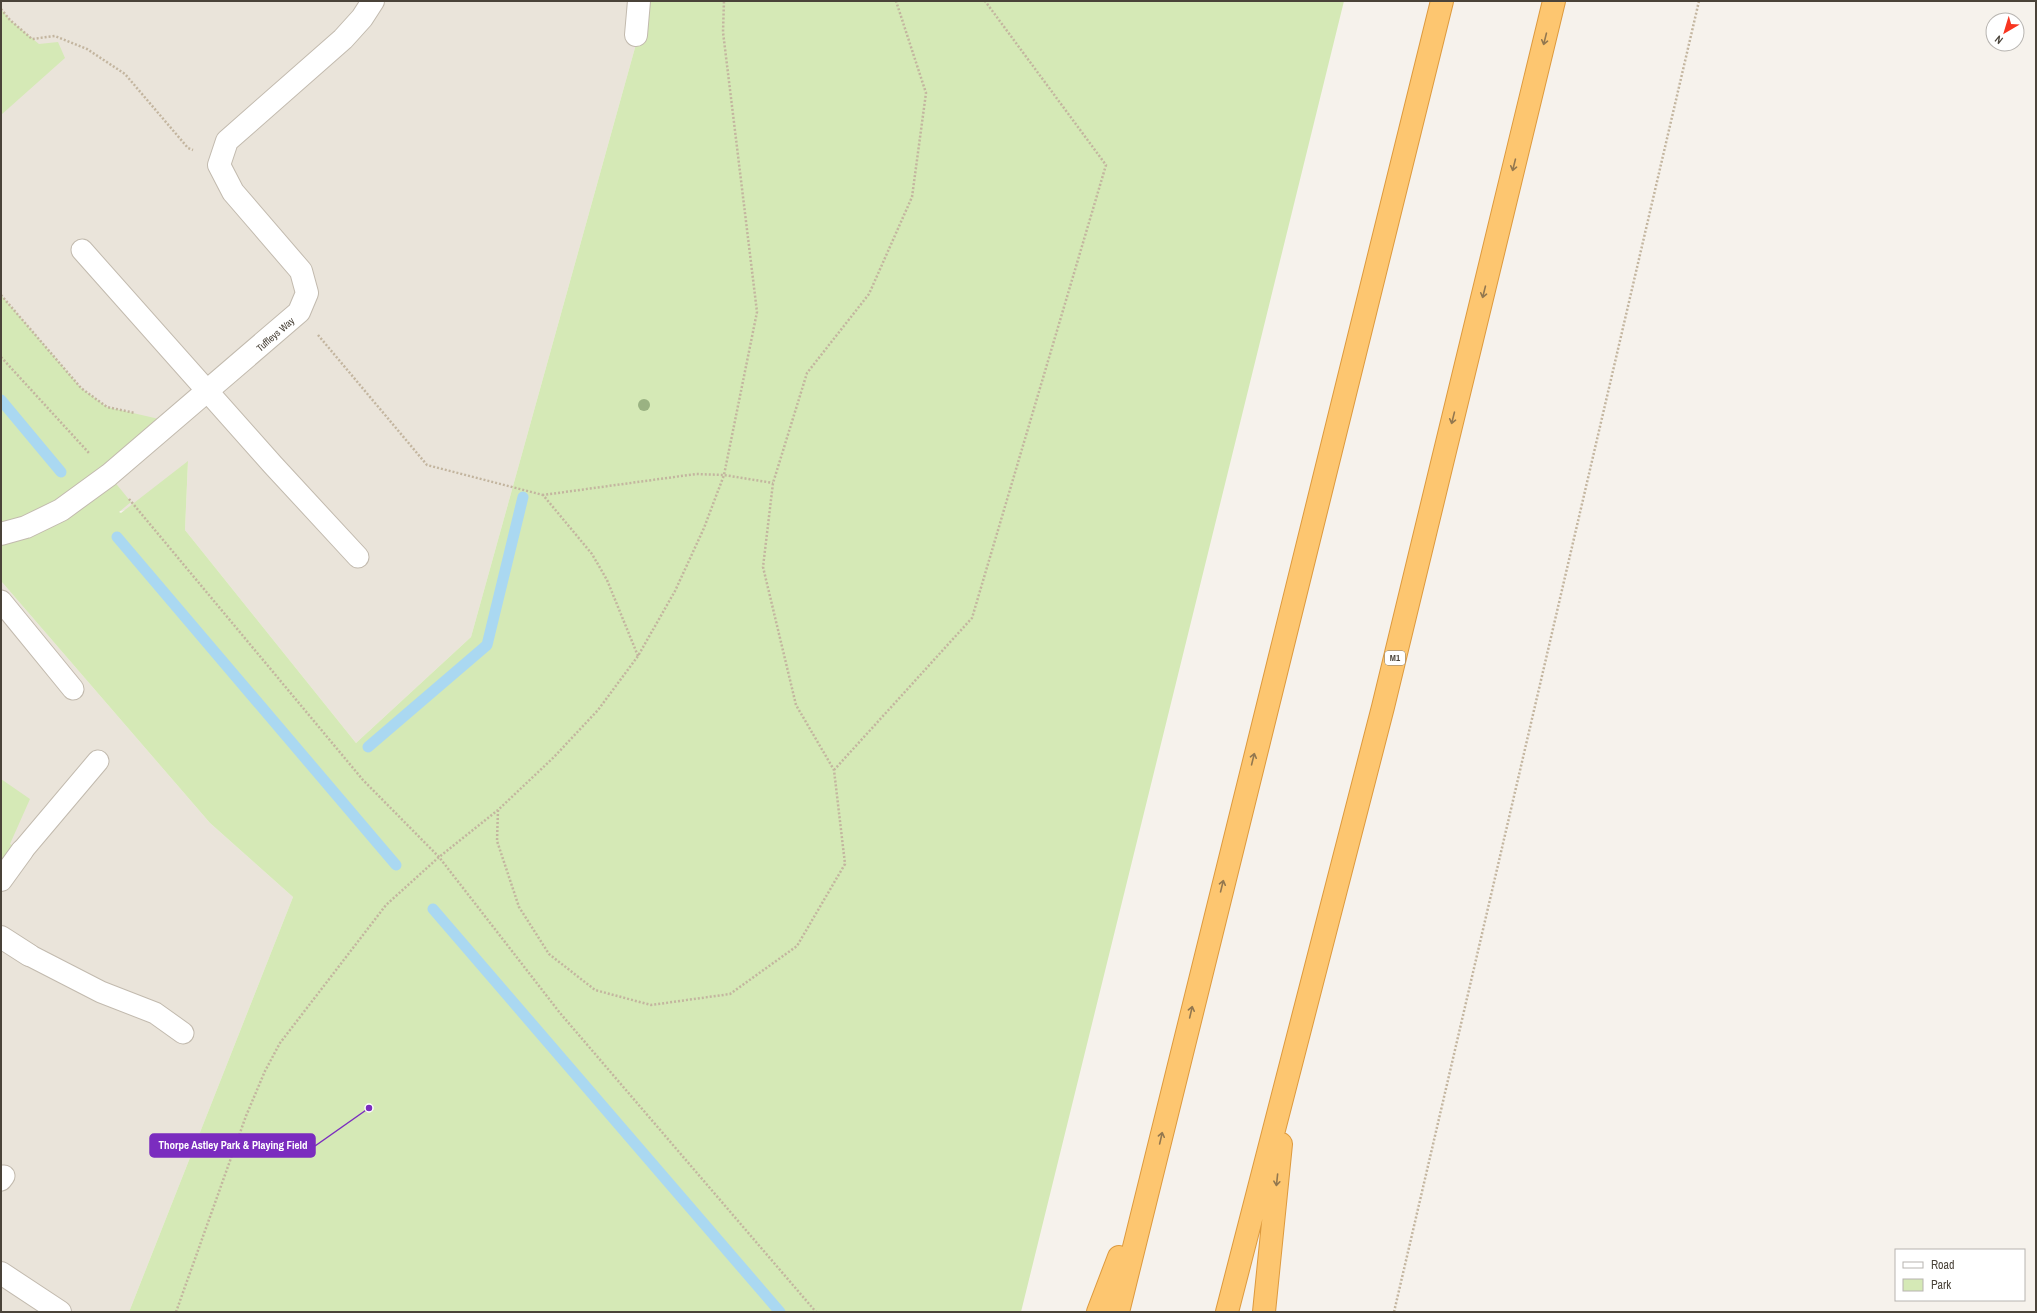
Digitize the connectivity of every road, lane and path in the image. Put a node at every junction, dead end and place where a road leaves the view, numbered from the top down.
1 (373, 1) edge
2 (639, 1) edge
3 (724, 1) edge
4 (896, 1) edge
5 (985, 1) edge
6 (1442, 1) edge
7 (1554, 1) edge
8 (1700, 1) edge
9 (1, 9) edge
10 (636, 35) dead end
11 (219, 165) junction
12 (82, 250) dead end
13 (1, 295) edge
14 (299, 312) junction
15 (1, 357) edge
16 (208, 391) junction
17 (172, 422) junction
18 (724, 474) junction
19 (109, 475) junction
20 (773, 483) junction
21 (543, 495) junction
22 (1, 534) edge
23 (358, 557) dead end
24 (1, 601) edge
25 (638, 656) junction
26 (73, 689) dead end
27 (98, 761) dead end
28 (834, 770) junction
29 (498, 810) junction
30 (22, 851) joint
31 (439, 858) junction
32 (1, 880) edge
33 (1, 937) edge
34 (29, 955) joint
35 (183, 1033) dead end
36 (1288, 1071) junction
37 (1156, 1160) junction
38 (1, 1273) edge
39 (31, 1305) edge
40 (60, 1312) edge
41 (176, 1312) edge
42 (816, 1312) edge
43 (1098, 1312) edge
44 (1118, 1312) edge
45 (1227, 1312) edge
46 (1264, 1312) edge
47 (1394, 1312) edge

1 - 11 street
2 - 10 street
3 - 18 path
4 - 20 path
5 - 28 path
37 -> 6 highway
7 -> 36 highway, M1
8 - 47 path
9 - 11 path
11 - 14 street, Tuffleys Way
12 - 16 lane
13 - 17 path
14 - 16 street, Tuffleys Way
14 - 21 path
15 - 19 path
16 - 17 street, Tuffleys Way
16 - 23 lane
17 - 19 street, Tuffleys Way
18 - 20 path
18 - 21 path
18 - 25 path
19 - 22 street, Tuffleys Way
19 - 31 path
20 - 28 path
21 - 25 path
24 - 26 lane
25 - 29 path
27 - 30 lane
28 - 29 path
29 - 31 path
30 - 32 street
31 - 41 path
31 - 42 path
33 - 34 street
34 - 35 lane
36 - 45 highway, M1
36 -> 46 highway
37 - 43 highway
37 - 44 highway
38 - 39 street
39 - 40 street

